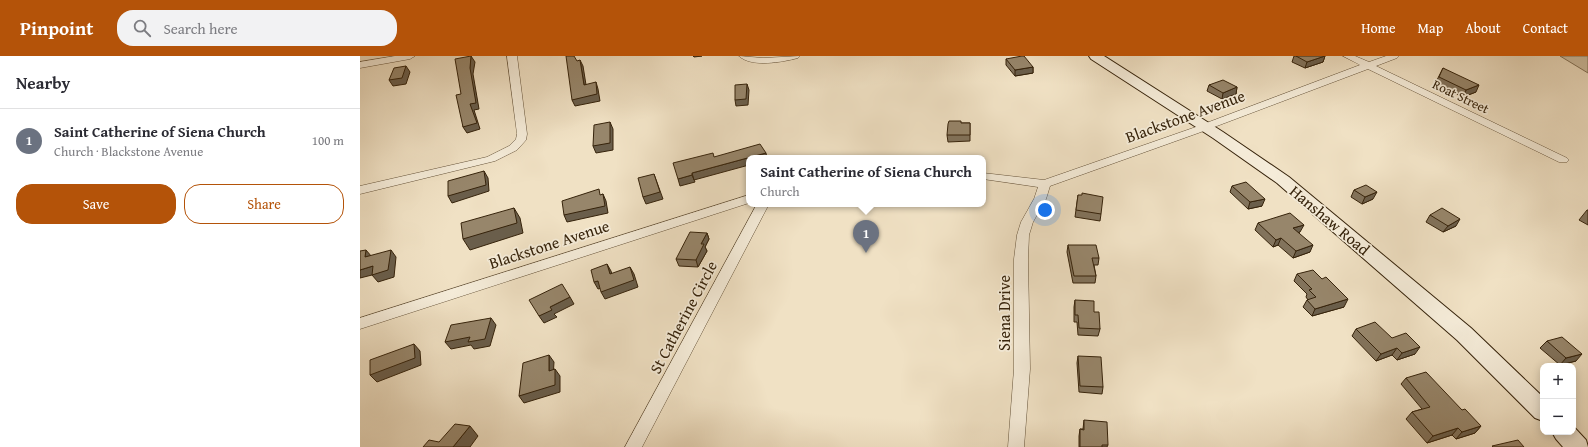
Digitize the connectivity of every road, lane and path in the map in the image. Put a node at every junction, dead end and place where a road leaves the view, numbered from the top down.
1 (410, 56) edge
2 (512, 56) edge
3 (744, 56) edge
4 (795, 56) edge
5 (1095, 56) edge
6 (1348, 56) edge
7 (1394, 56) edge
8 (360, 65) edge
9 (1368, 66) junction
10 (1205, 127) junction
11 (1563, 160) dead end
12 (986, 176) edge
13 (1045, 184) junction
14 (360, 190) edge
15 (746, 200) edge
16 (761, 207) edge
17 (360, 324) edge
18 (1540, 408) edge
19 (1567, 435) edge
20 (633, 447) edge
21 (1016, 447) edge
22 (1578, 447) edge

1 - 8 street
2 - 14 street
3 - 4 street
5 - 10 street, Hanshaw Road
6 - 9 street, Roat Street
7 - 9 street, Blackstone Avenue
9 - 10 street, Blackstone Avenue
9 - 11 street, Roat Street
10 - 13 street, Blackstone Avenue
10 - 18 street, Hanshaw Road
12 - 13 street, Blackstone Avenue
13 - 21 street, Siena Drive
15 - 17 street, Blackstone Avenue
16 - 20 street, St Catherine Circle
19 - 22 street

